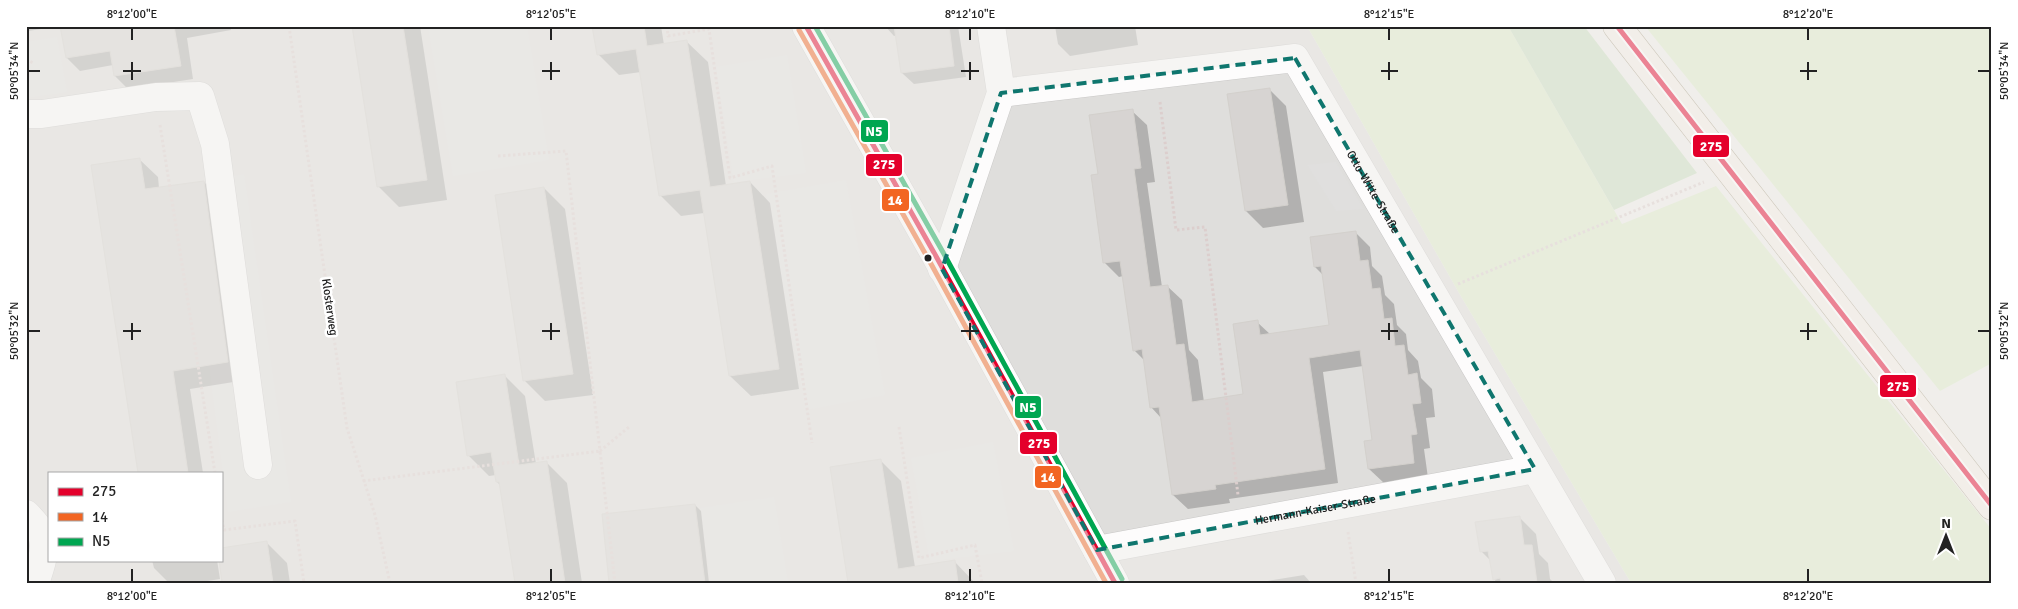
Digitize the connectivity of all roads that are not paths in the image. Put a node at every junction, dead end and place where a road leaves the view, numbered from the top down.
1 (806, 26) edge
2 (991, 26) edge
3 (1617, 26) edge
4 (1001, 93) junction
5 (26, 114) edge
6 (942, 269) junction
7 (258, 465) dead end
8 (1534, 470) junction
9 (1992, 506) edge
10 (26, 514) edge
11 (1097, 550) junction
12 (35, 583) edge
13 (1115, 583) edge
14 (1602, 583) edge

1 - 6 street
2 - 4 street
3 - 9 main road
4 - 6 street
4 - 8 street, Otto-Witte-Straße
5 - 7 street
6 - 11 street
8 - 11 street, Hermann-Kaiser-Straße
8 - 14 street, Otto-Witte-Straße
10 - 12 street
11 - 13 street

